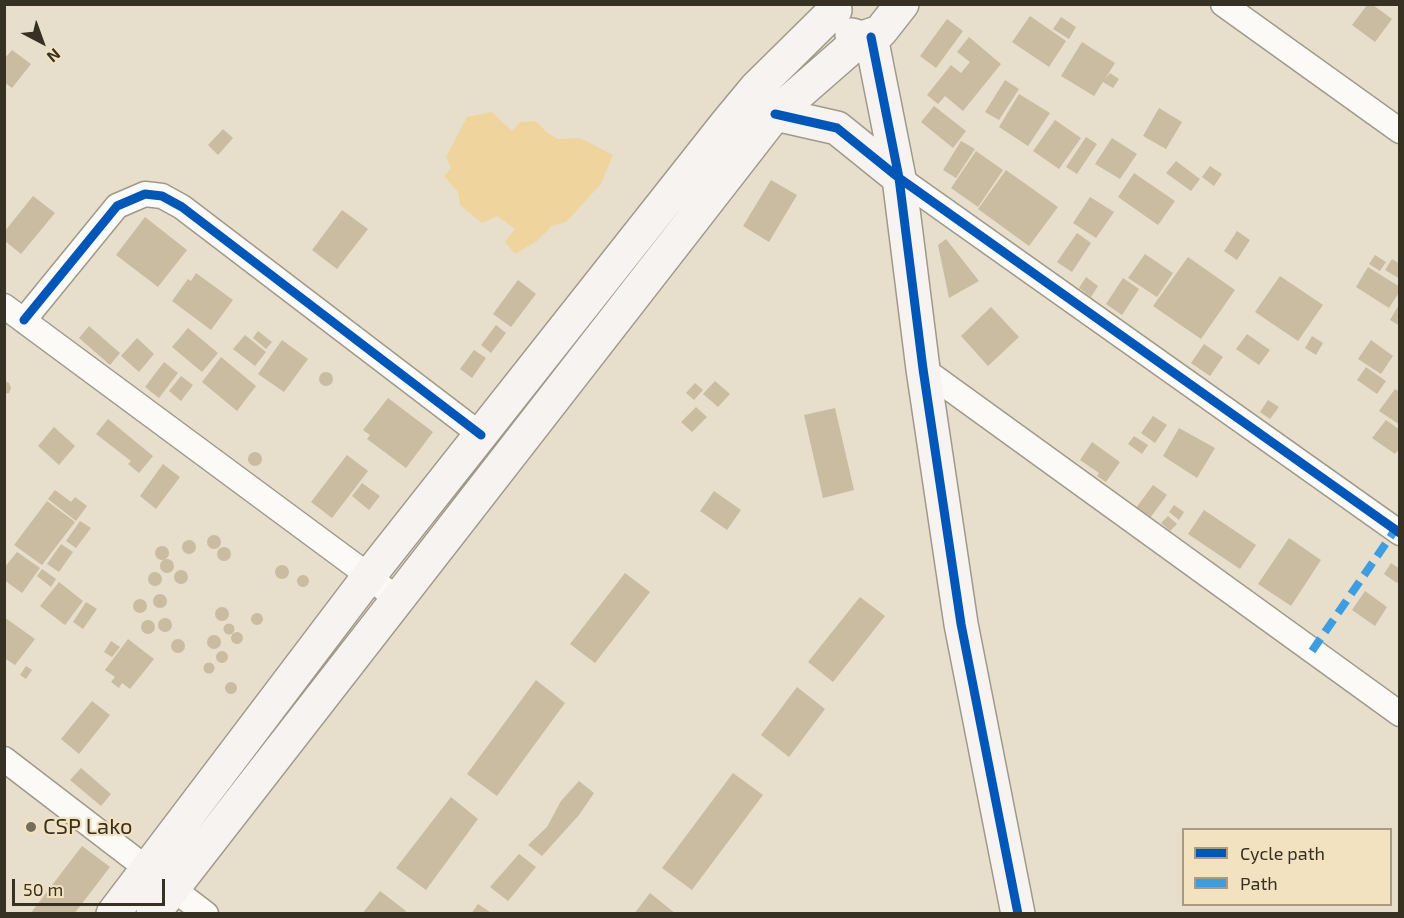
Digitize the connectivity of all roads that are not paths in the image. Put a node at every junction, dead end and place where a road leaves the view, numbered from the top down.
1 (1223, 4) edge
2 (836, 7) edge
3 (883, 20) edge
4 (775, 114) junction
5 (1400, 131) edge
6 (899, 178) junction
7 (4, 306) edge
8 (24, 320) junction
9 (923, 369) junction
10 (481, 435) junction
11 (1400, 533) edge
12 (369, 576) junction
13 (396, 599) junction
14 (1400, 714) edge
15 (4, 759) edge
16 (147, 869) junction
17 (163, 901) edge
18 (113, 914) edge
19 (206, 914) edge
20 (1018, 914) edge

1 - 5 street
2 - 3 main road
2 - 10 main road
3 - 4 main road
3 - 6 main road
4 - 6 main road
4 - 13 main road
6 - 9 main road
6 - 11 street
7 - 8 street
8 - 10 street
8 - 12 street
9 - 14 street
9 - 20 main road
10 - 12 main road
12 - 13 street
12 - 16 main road
13 - 17 main road
15 - 16 street
16 - 17 street
16 - 18 main road
17 - 19 street

